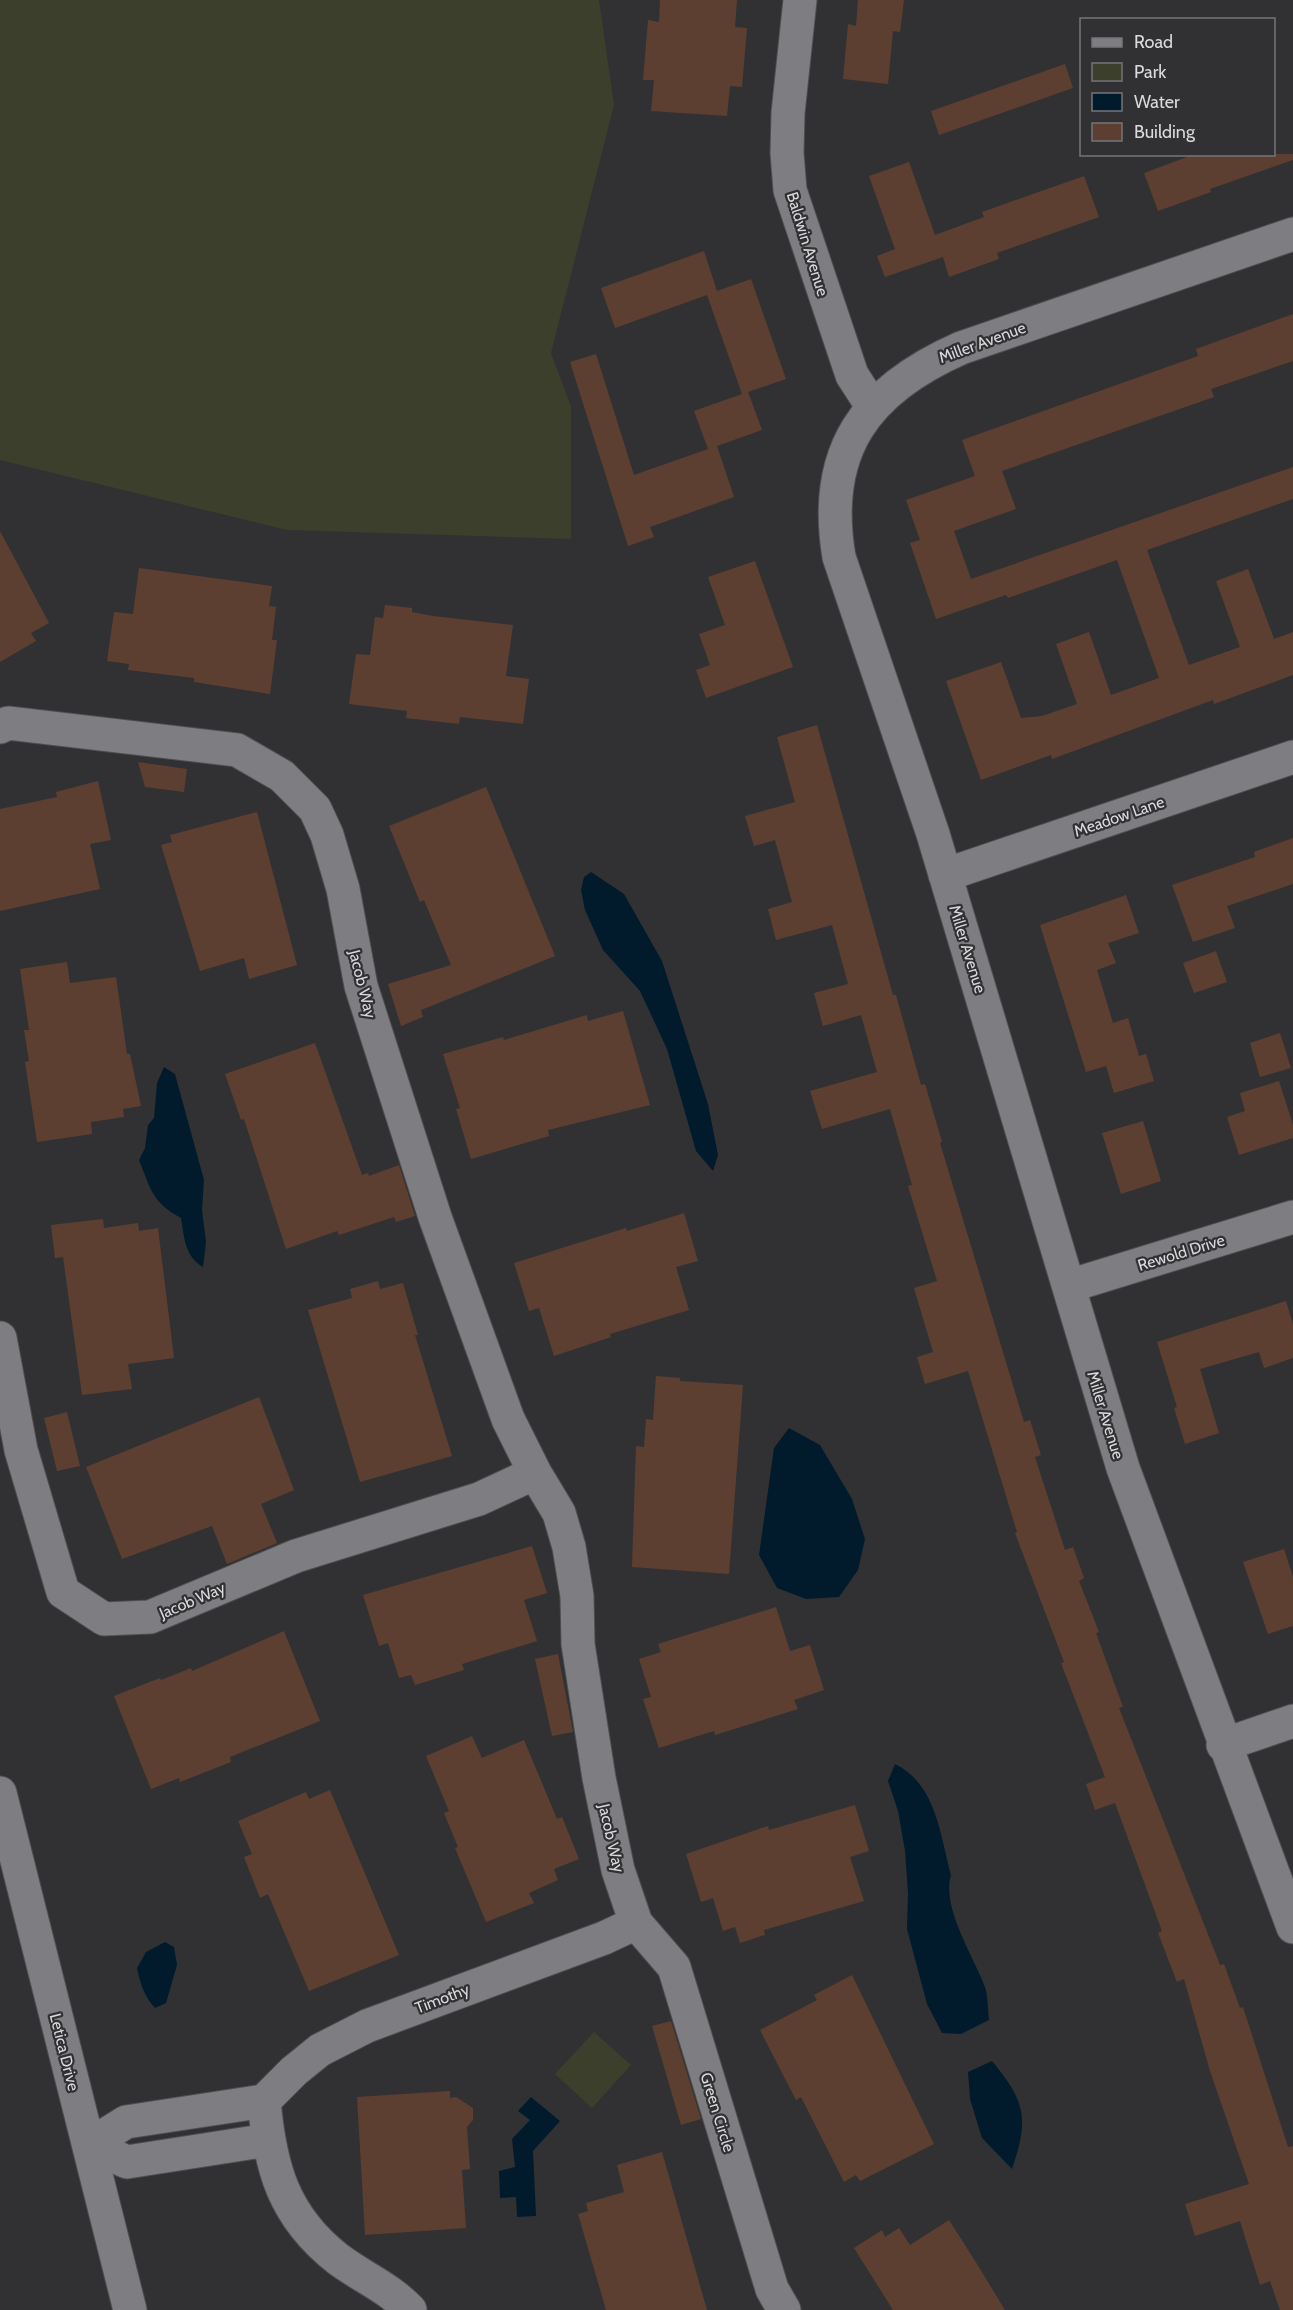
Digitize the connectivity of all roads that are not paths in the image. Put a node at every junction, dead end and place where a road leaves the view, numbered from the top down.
1 (800, 0) edge
2 (1293, 234) edge
3 (872, 406) junction
4 (0, 727) edge
5 (1293, 757) edge
6 (945, 875) junction
7 (1293, 1217) edge
8 (1069, 1286) junction
9 (0, 1338) edge
10 (535, 1473) junction
11 (1293, 1721) edge
12 (1224, 1745) junction
13 (0, 1793) edge
14 (636, 1923) junction
15 (1293, 1927) edge
16 (264, 2101) junction
17 (268, 2140) junction
18 (89, 2145) junction
19 (130, 2310) edge
20 (410, 2310) edge
21 (784, 2310) edge

1 - 3 street, Baldwin Avenue
2 - 3 street, Miller Avenue
3 - 6 street, Miller Avenue
4 - 10 street, Jacob Way
5 - 6 street, Meadow Lane
6 - 8 street, Miller Avenue
7 - 8 street, Rewold Drive
8 - 12 street, Miller Avenue
9 - 10 street, Jacob Way
10 - 14 street, Jacob Way
11 - 12 street
12 - 15 street, Miller Avenue
13 - 18 street, Letica Drive
14 - 16 street, Timothy
14 - 21 street, Green Circle
16 - 17 street
16 - 18 street
17 - 18 street
17 - 20 street
18 - 19 street, Letica Drive

